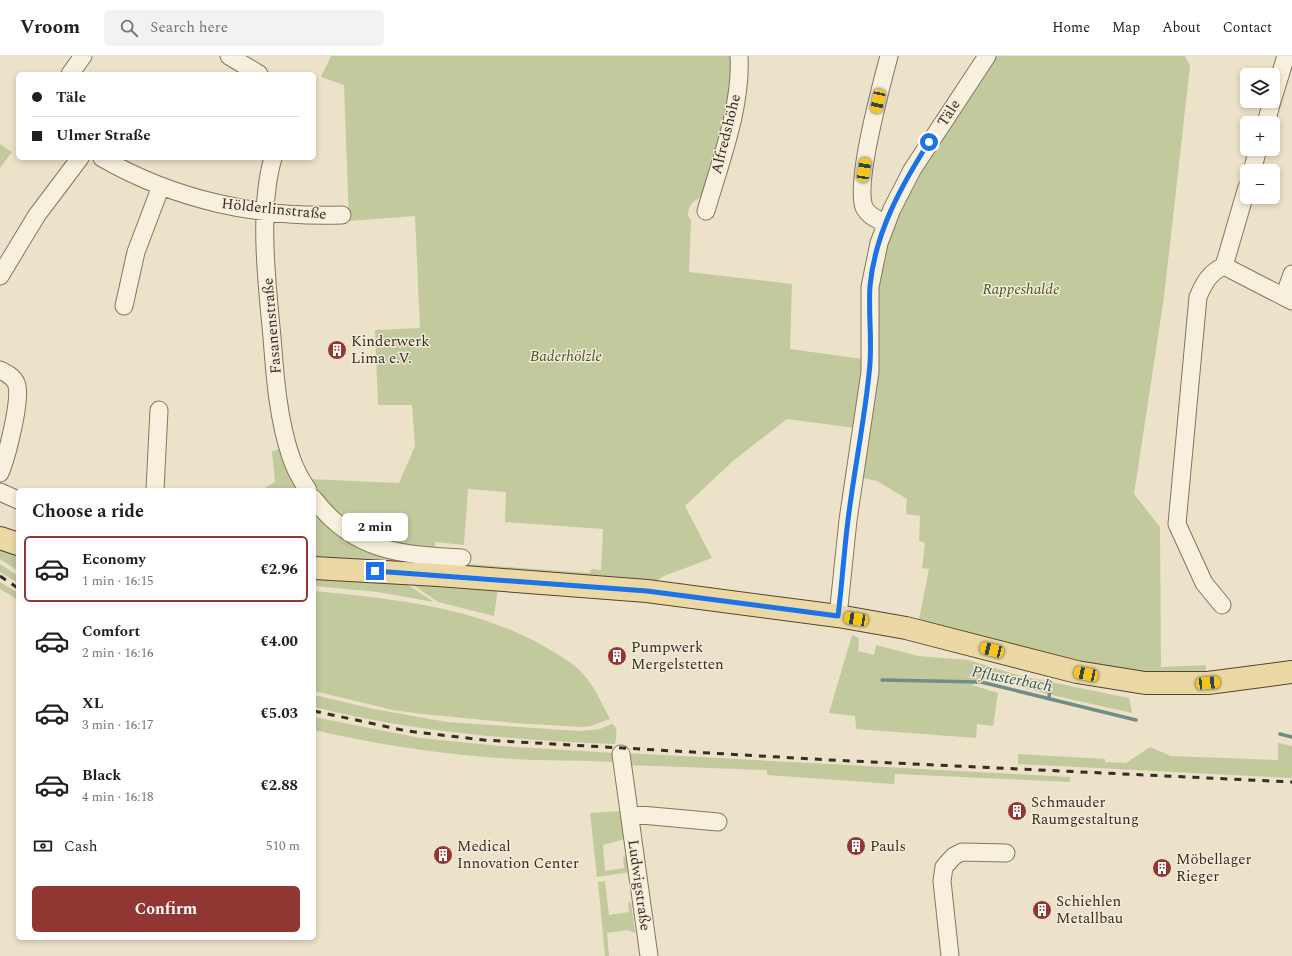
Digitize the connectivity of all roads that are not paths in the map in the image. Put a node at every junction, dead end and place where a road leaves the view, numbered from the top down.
1 (83, 56) edge
2 (229, 56) edge
3 (739, 56) edge
4 (889, 56) edge
5 (987, 56) edge
6 (1286, 56) edge
7 (71, 72) edge
8 (256, 72) edge
9 (1280, 76) edge
10 (78, 160) edge
11 (106, 160) edge
12 (272, 160) edge
13 (161, 186) junction
14 (1242, 204) edge
15 (706, 211) dead end
16 (265, 212) junction
17 (342, 215) dead end
18 (886, 223) junction
19 (1224, 266) junction
20 (1292, 274) edge
21 (0, 276) edge
22 (1288, 299) edge
23 (124, 306) dead end
24 (0, 370) edge
25 (160, 410) dead end
26 (0, 473) edge
27 (155, 488) edge
28 (307, 488) edge
29 (0, 492) edge
30 (16, 499) edge
31 (316, 501) edge
32 (0, 538) edge
33 (16, 543) edge
34 (462, 558) dead end
35 (316, 568) edge
36 (1222, 605) dead end
37 (838, 616) junction
38 (1292, 672) edge
39 (621, 754) dead end
40 (630, 814) junction
41 (718, 822) dead end
42 (1006, 853) dead end
43 (649, 956) edge
44 (950, 956) edge

1 - 7 street
2 - 8 street
3 - 15 street, Alfredshöhe
4 - 18 street
5 - 18 street, Täle
6 - 9 street
10 - 21 street
11 - 13 street, Hölderlinstraße
12 - 16 street, Fasanenstraße
13 - 16 street, Hölderlinstraße
13 - 23 street
14 - 19 street
16 - 17 street, Hölderlinstraße
16 - 28 street, Fasanenstraße
18 - 37 street, Täle
19 - 22 street
19 - 36 street
20 - 22 street
24 - 26 street
25 - 27 street
29 - 30 street
31 - 34 street
32 - 33 main road
35 - 37 main road
37 - 38 main road
39 - 40 street, Ludwigstraße
40 - 41 street
40 - 43 street, Ludwigstraße
42 - 44 street

